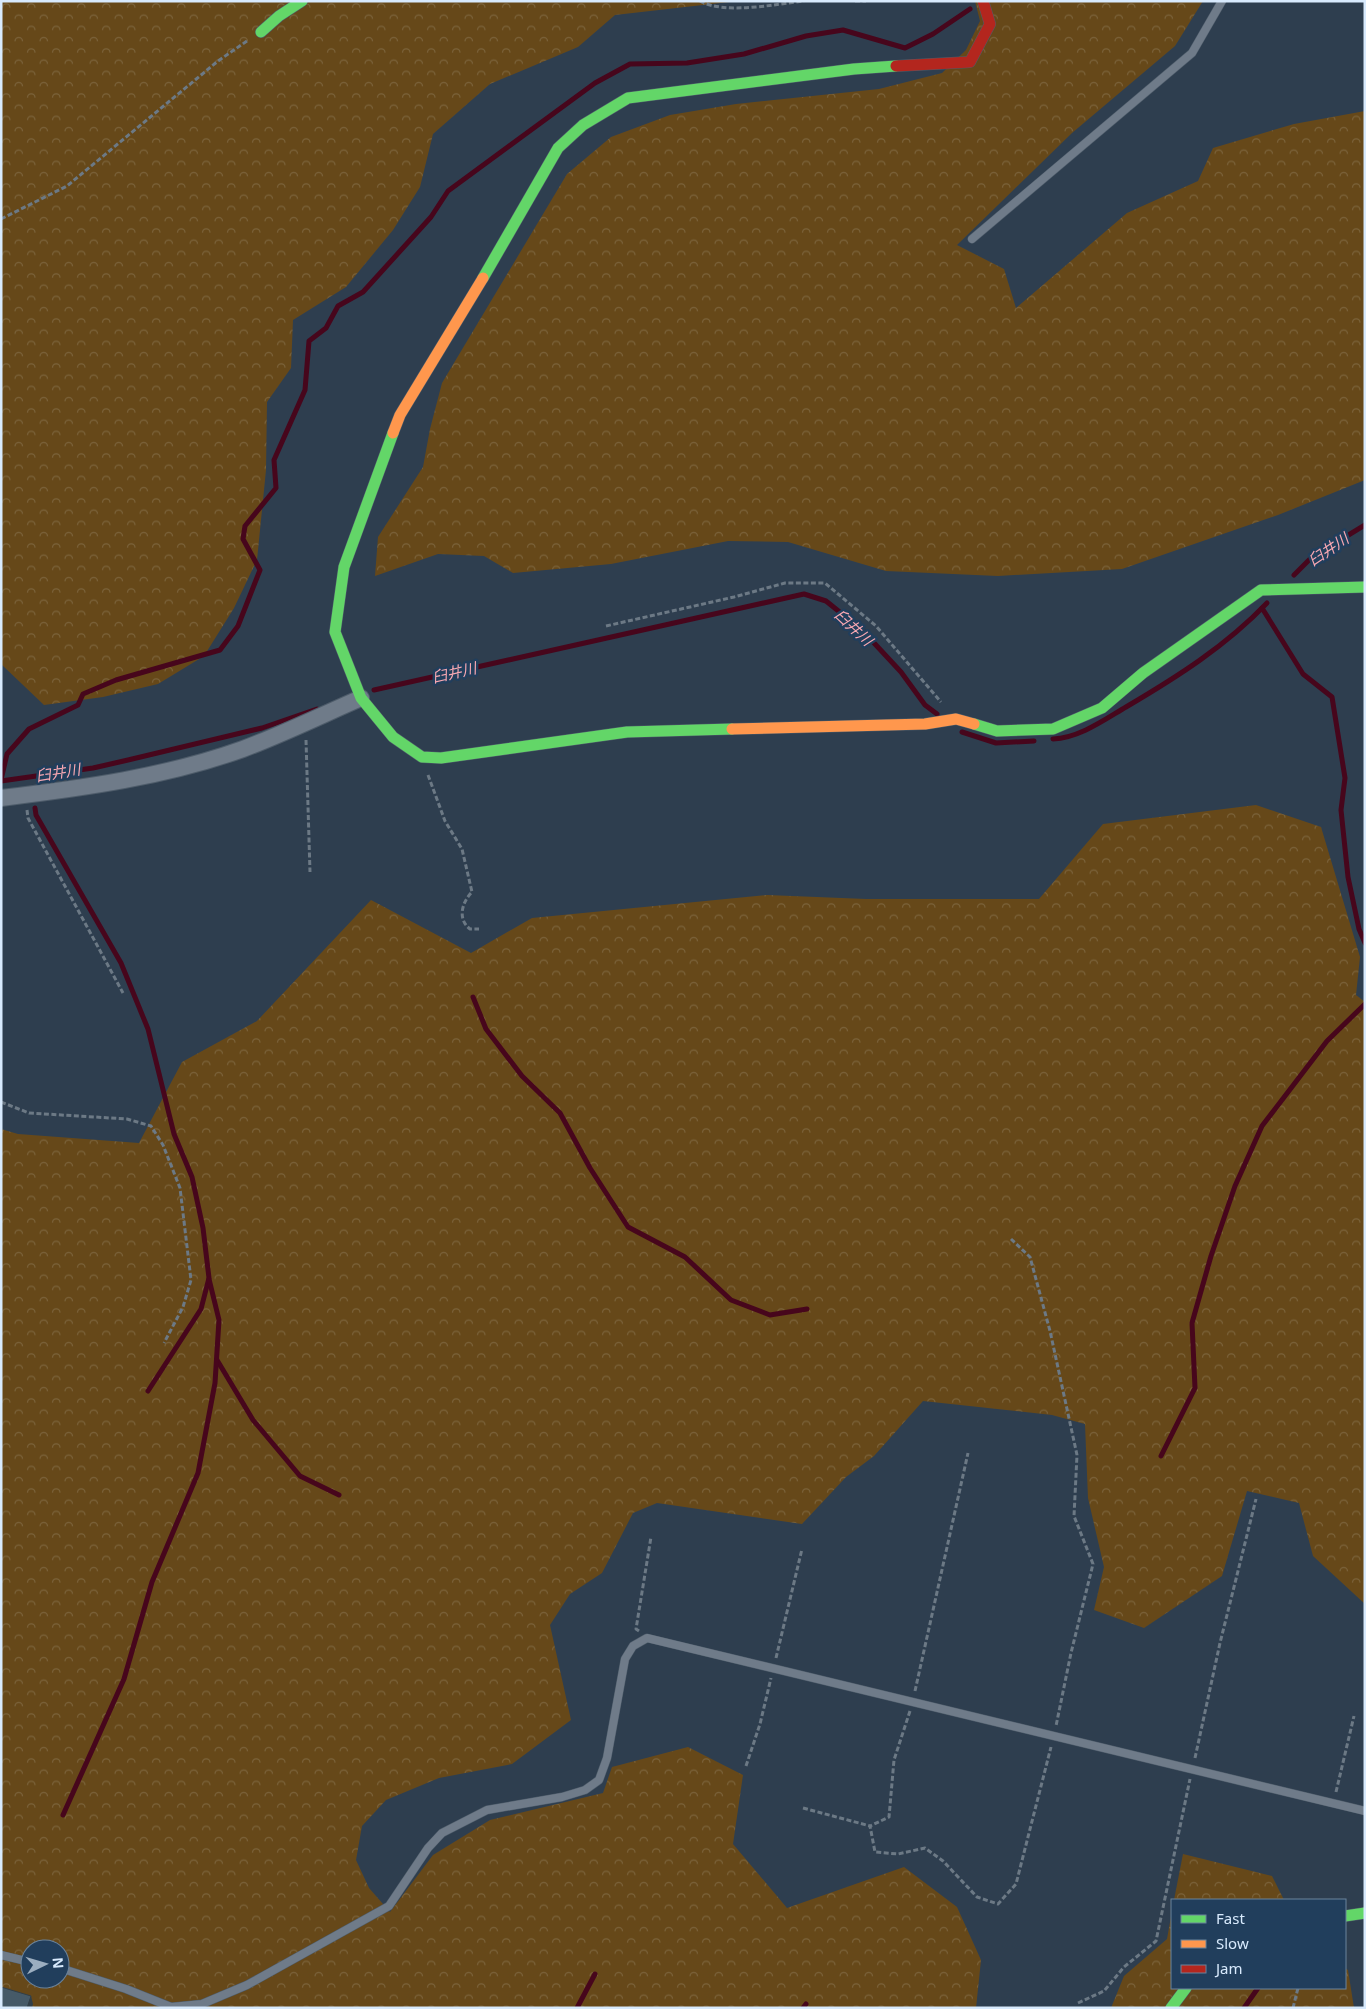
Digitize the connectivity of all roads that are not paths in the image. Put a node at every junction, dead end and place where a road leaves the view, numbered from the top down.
1 (302, 1) edge
2 (983, 1) edge
3 (1222, 1) edge
4 (261, 32) road end
5 (972, 238) dead end
6 (1365, 587) edge
7 (361, 698) junction
8 (1, 798) edge
9 (1365, 1811) edge
10 (1365, 1913) edge
11 (1346, 1916) edge
12 (1, 1955) edge
13 (20, 1960) edge
14 (70, 1971) edge
15 (1185, 1989) edge
16 (1171, 2008) edge

1 - 4 street
2 - 7 street
3 - 5 lane
6 - 7 street
7 - 8 street
9 - 14 lane
10 - 11 street
12 - 13 lane
15 - 16 street

